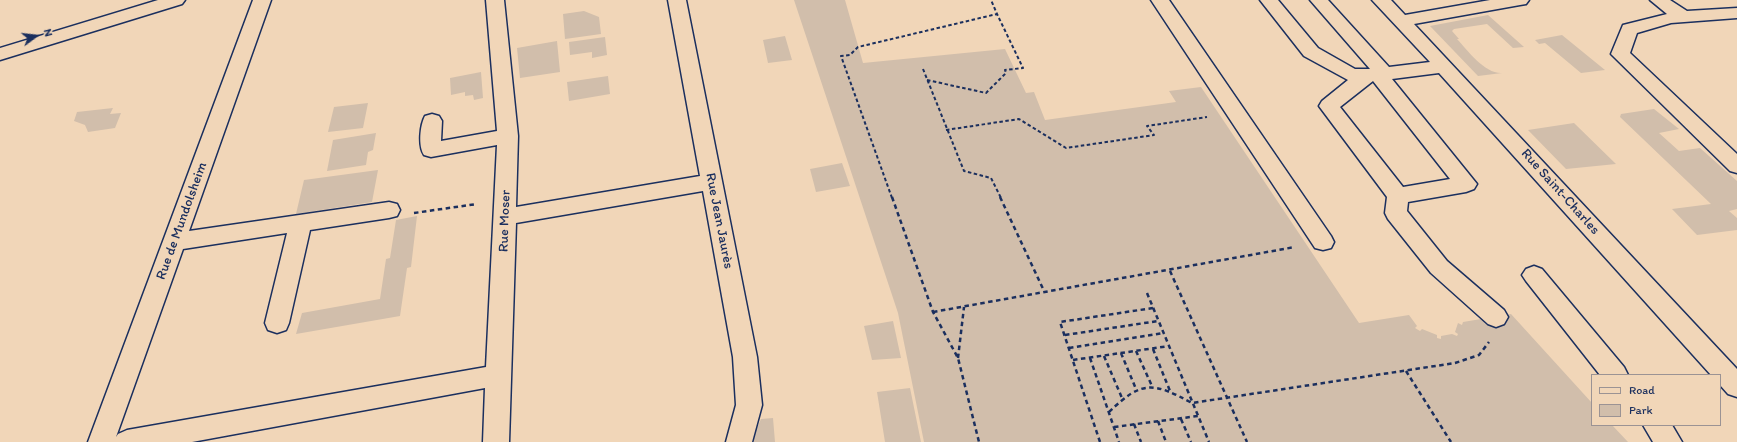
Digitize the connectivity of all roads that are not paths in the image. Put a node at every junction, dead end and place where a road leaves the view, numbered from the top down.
1 (176, 0) edge
2 (262, 0) edge
3 (495, 0) edge
4 (677, 0) edge
5 (1160, 0) edge
6 (1269, 0) edge
7 (1319, 0) edge
8 (1381, 0) edge
9 (1520, 0) edge
10 (1659, 0) edge
11 (1737, 13) edge
12 (1683, 17) junction
13 (1401, 21) junction
14 (0, 54) edge
15 (1444, 66) junction
16 (1376, 75) junction
17 (432, 121) dead end
18 (508, 136) junction
19 (1737, 166) edge
20 (711, 182) junction
21 (1398, 196) junction
22 (389, 210) road end
23 (506, 217) junction
24 (301, 223) junction
25 (174, 242) junction
26 (1323, 242) road end
27 (1534, 275) dead end
28 (1496, 317) road end
29 (277, 323) dead end
30 (1614, 374) edge
31 (499, 375) junction
32 (1737, 386) edge
33 (1657, 426) edge
34 (101, 442) edge
35 (127, 442) edge
36 (496, 442) edge
37 (739, 442) edge
38 (1669, 442) edge

1 - 14 street
2 - 25 street, Rue de Mundolsheim
3 - 18 street, Rue Moser
4 - 20 street, Rue Jean Jaurès
5 - 26 street
6 - 16 street
7 - 16 street
8 - 13 street, Rue Saint-Charles
9 - 13 street
10 - 12 street
11 - 12 street
12 - 19 street
13 - 15 street, Rue Saint-Charles
15 - 16 street
15 - 32 street, Rue Saint-Charles
16 - 21 street
16 - 21 street
17 - 18 street
18 - 23 street, Rue Moser
20 - 23 street
20 - 37 street, Rue Jean Jaurès
21 - 28 street
22 - 24 street
23 - 31 street, Rue Moser
24 - 25 street
24 - 29 street
25 - 34 street, Rue de Mundolsheim
27 - 30 street
31 - 35 street
31 - 36 street, Rue Moser
33 - 38 street

